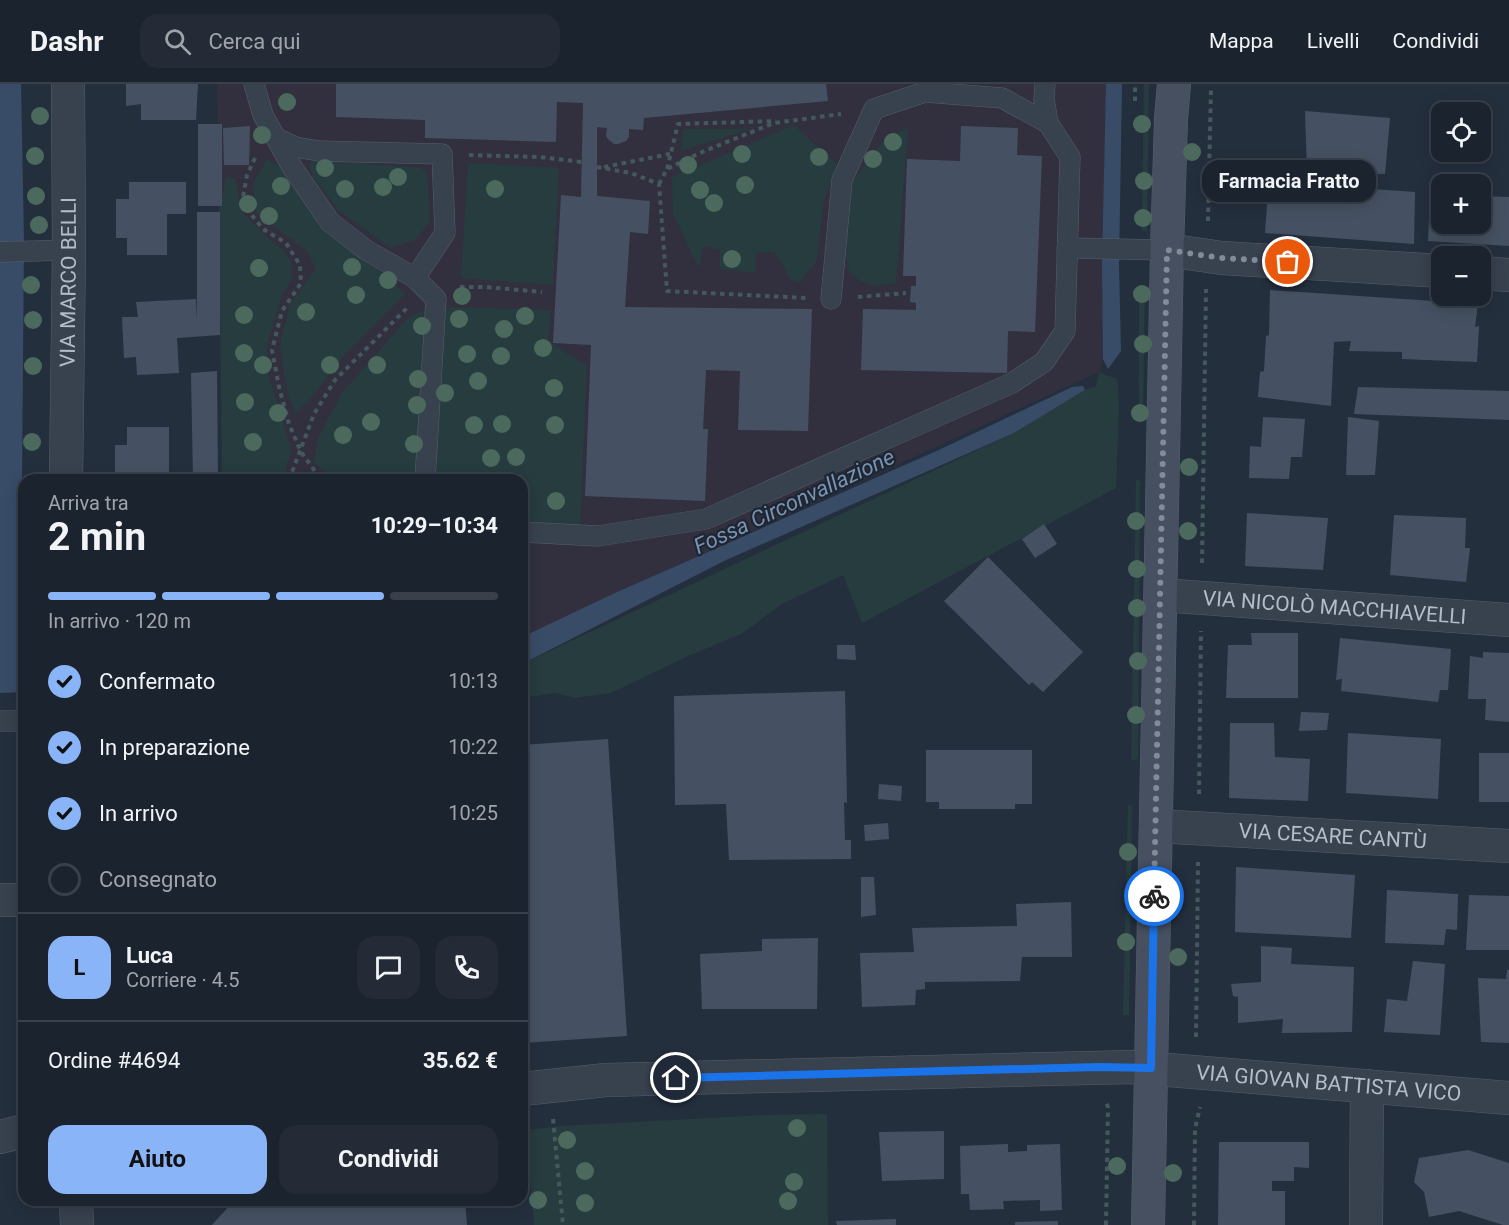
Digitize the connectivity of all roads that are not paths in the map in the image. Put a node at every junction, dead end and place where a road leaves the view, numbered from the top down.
1 (68, 84) edge
2 (254, 84) edge
3 (1045, 84) edge
4 (1168, 84) edge
5 (1174, 84) edge
6 (1171, 119) junction
7 (1048, 123) junction
8 (276, 138) junction
9 (1067, 248) junction
10 (69, 250) junction
11 (1167, 250) junction
12 (0, 252) edge
13 (1431, 270) edge
14 (1491, 274) edge
15 (1509, 275) edge
16 (415, 278) junction
17 (831, 299) road end
18 (66, 474) edge
19 (425, 474) edge
20 (528, 532) edge
21 (1161, 595) junction
22 (1509, 620) edge
23 (0, 721) edge
24 (18, 721) edge
25 (1156, 826) junction
26 (1509, 846) edge
27 (0, 900) edge
28 (18, 900) edge
29 (1151, 1068) junction
30 (1368, 1086) junction
31 (528, 1088) edge
32 (1509, 1098) edge
33 (18, 1132) edge
34 (0, 1137) edge
35 (76, 1206) edge
36 (77, 1225) edge
37 (1148, 1225) edge
38 (1366, 1225) edge

1 - 10 street, VIA MARCO BELLI
2 - 8 lane
3 - 7 lane
4 - 6 main road
5 - 6 main road
6 - 11 main road
7 - 9 lane
7 - 17 lane
8 - 16 lane
8 - 16 lane
9 - 11 lane
9 - 20 lane
10 - 12 lane
10 - 18 street, VIA MARCO BELLI
11 - 13 street
11 - 21 main road
14 - 15 street
16 - 19 lane
21 - 22 street, VIA NICOLÒ MACCHIAVELLI
21 - 25 main road
23 - 24 lane
25 - 26 street, VIA CESARE CANTÙ
25 - 29 main road
27 - 28 street
29 - 30 street, VIA GIOVAN BATTISTA VICO
29 - 31 street, VIA GIOVAN BATTISTA VICO
29 - 37 main road
30 - 32 street, VIA GIOVAN BATTISTA VICO
30 - 38 street
33 - 34 street
35 - 36 street

